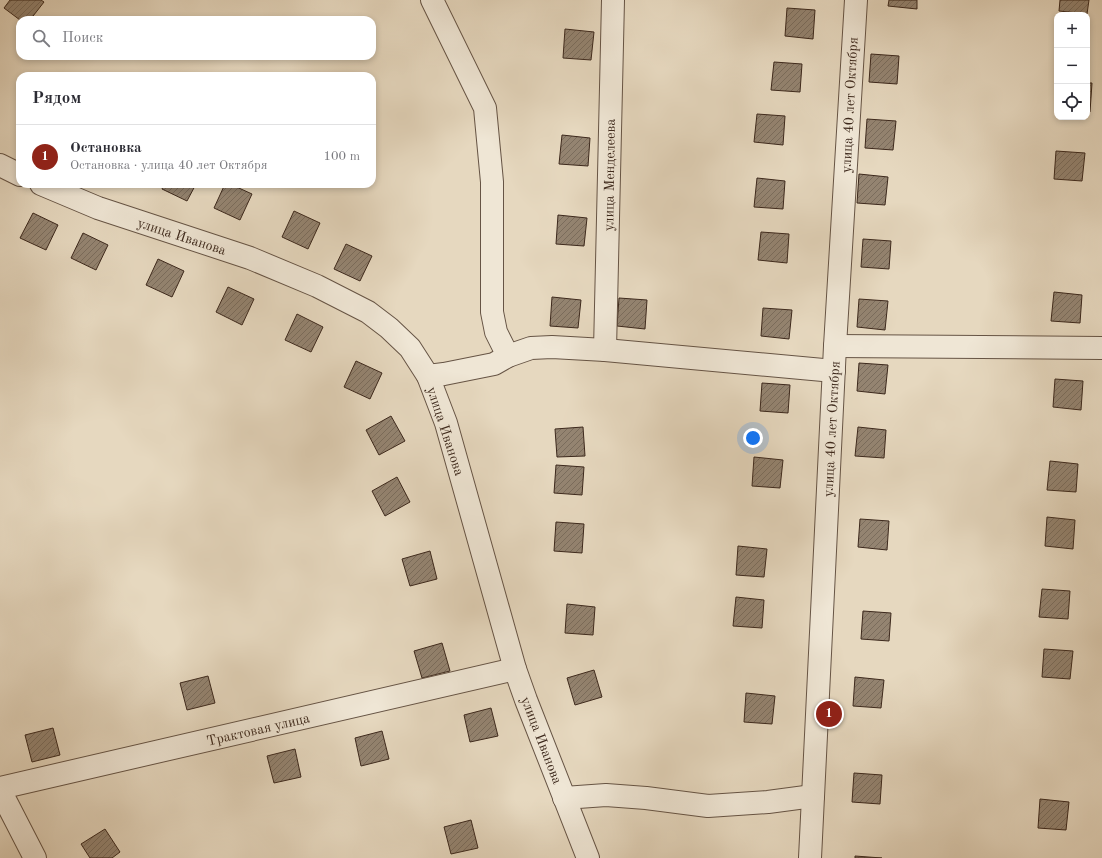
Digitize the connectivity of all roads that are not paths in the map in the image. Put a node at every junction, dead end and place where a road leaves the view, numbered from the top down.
1 (432, 0) edge
2 (613, 0) edge
3 (856, 0) edge
4 (0, 165) edge
5 (16, 173) edge
6 (50, 188) edge
7 (835, 346) junction
8 (1102, 348) edge
9 (605, 350) junction
10 (508, 356) junction
11 (834, 371) junction
12 (428, 376) junction
13 (515, 669) junction
14 (0, 789) edge
15 (813, 796) junction
16 (564, 798) junction
17 (35, 858) edge
18 (588, 858) edge
19 (810, 858) edge

1 - 10 street
2 - 9 street, улица Менделеева
3 - 7 street, улица 40 лет Октября
4 - 5 street
6 - 12 street, улица Иванова
7 - 8 street
7 - 11 street, улица 40 лет Октября
9 - 10 street
9 - 11 street
10 - 12 street
11 - 15 street, улица 40 лет Октября
12 - 13 street, улица Иванова
13 - 14 street, Трактовая улица
13 - 16 street, улица Иванова
14 - 17 street
15 - 16 street
15 - 19 street, улица 40 лет Октября
16 - 18 street, улица Иванова

